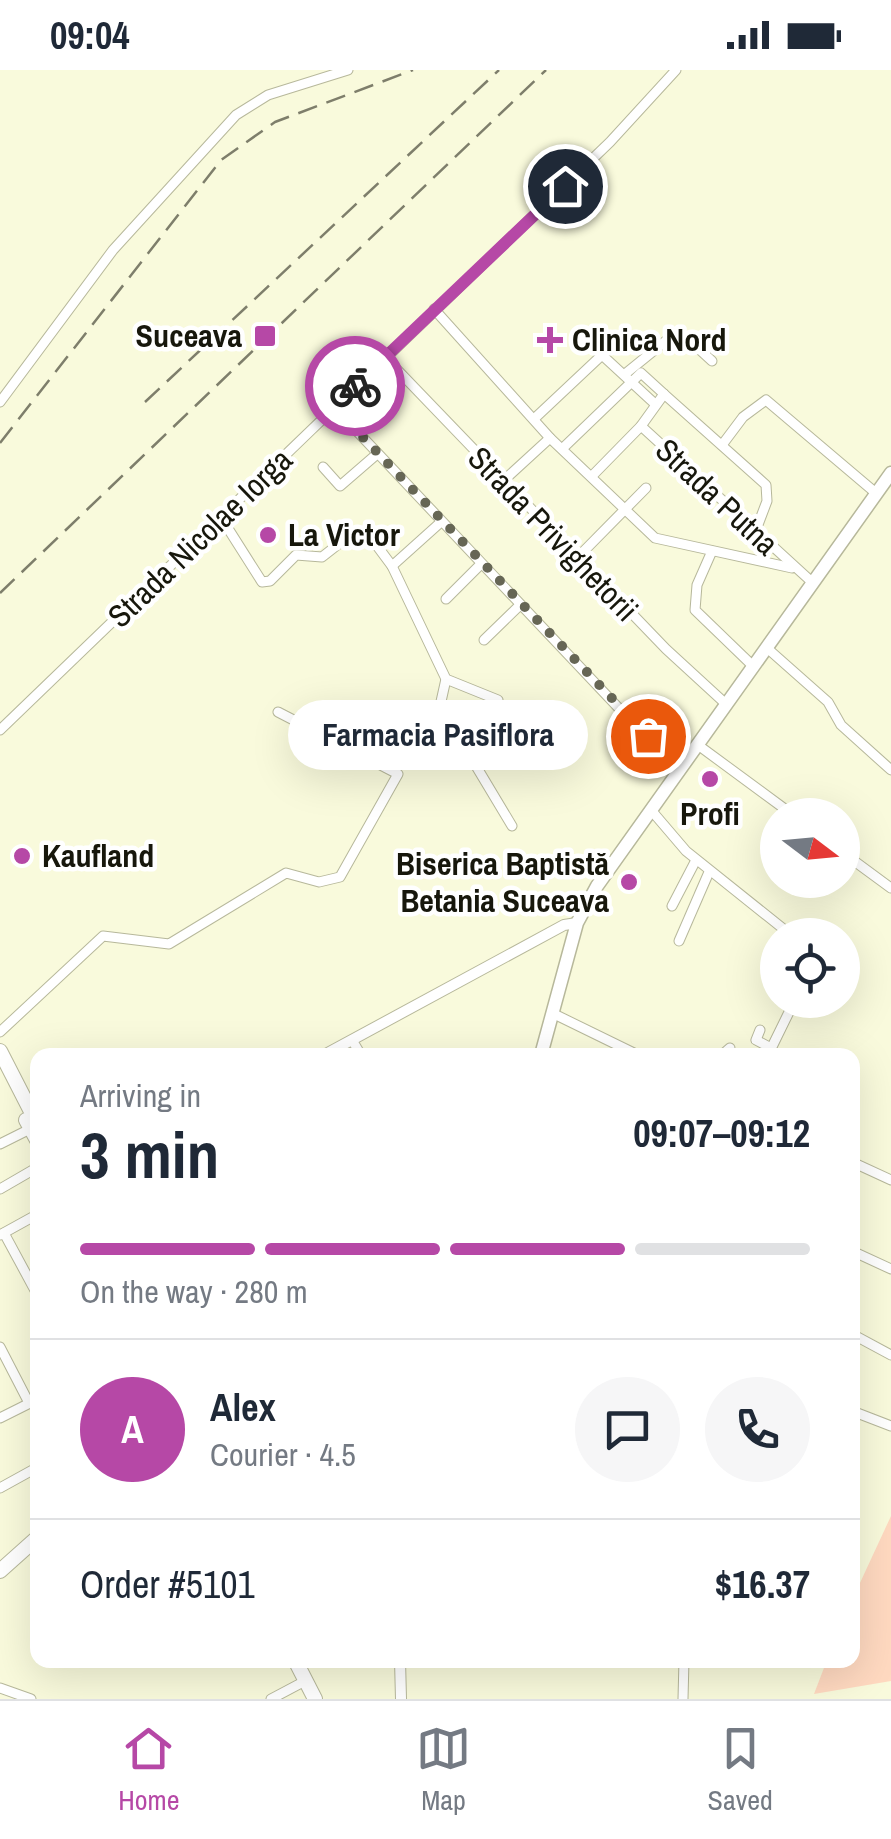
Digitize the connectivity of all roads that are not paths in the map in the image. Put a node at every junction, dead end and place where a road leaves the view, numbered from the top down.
1 (348, 70) edge
2 (676, 70) edge
3 (434, 309) junction
4 (385, 357) junction
5 (712, 360) dead end
6 (628, 377) junction
7 (664, 394) junction
8 (0, 402) edge
9 (654, 403) junction
10 (334, 407) junction
11 (535, 418) junction
12 (641, 426) junction
13 (550, 438) junction
14 (722, 446) junction
15 (563, 448) junction
16 (377, 454) junction
17 (323, 467) dead end
18 (891, 473) edge
19 (592, 476) junction
20 (502, 482) junction
21 (646, 488) dead end
22 (876, 494) junction
23 (625, 511) junction
24 (222, 518) junction
25 (441, 522) junction
26 (756, 530) junction
27 (712, 551) junction
28 (577, 558) junction
29 (481, 564) junction
30 (392, 566) junction
31 (792, 568) junction
32 (813, 584) junction
33 (446, 599) dead end
34 (520, 605) junction
35 (484, 640) dead end
36 (768, 648) junction
37 (754, 668) junction
38 (446, 679) junction
39 (498, 700) dead end
40 (727, 705) junction
41 (278, 712) dead end
42 (0, 730) edge
43 (698, 745) junction
44 (682, 764) junction
45 (891, 770) edge
46 (770, 798) edge
47 (650, 810) junction
48 (512, 826) dead end
49 (696, 860) junction
50 (860, 865) edge
51 (709, 872) junction
52 (891, 888) edge
53 (672, 906) dead end
54 (769, 918) edge
55 (577, 923) junction
56 (679, 941) dead end
57 (552, 1013) junction
58 (786, 1018) edge
59 (760, 1030) dead end
60 (0, 1032) edge
61 (352, 1040) junction
62 (337, 1048) edge
63 (357, 1048) edge
64 (543, 1048) edge
65 (624, 1048) edge
66 (766, 1048) edge
67 (771, 1048) edge
68 (0, 1051) edge
69 (0, 1071) edge
70 (30, 1120) edge
71 (30, 1123) edge
72 (30, 1134) edge
73 (0, 1144) edge
74 (860, 1166) edge
75 (30, 1171) edge
76 (891, 1180) edge
77 (0, 1188) edge
78 (30, 1218) edge
79 (2, 1234) edge
80 (860, 1255) edge
81 (891, 1269) edge
82 (30, 1282) edge
83 (860, 1338) edge
84 (0, 1347) edge
85 (891, 1355) edge
86 (30, 1396) edge
87 (30, 1403) edge
88 (860, 1414) edge
89 (0, 1418) edge
90 (891, 1426) edge
91 (30, 1471) edge
92 (0, 1473) edge
93 (3, 1486) edge
94 (30, 1544) edge
95 (0, 1571) edge
96 (299, 1668) edge
97 (400, 1668) edge
98 (684, 1668) edge
99 (305, 1681) junction
100 (0, 1688) edge
101 (31, 1699) edge
102 (271, 1699) edge
103 (315, 1699) edge
104 (401, 1699) edge
105 (683, 1699) edge

1 - 8 street
2 - 3 street, Strada Nicolae Iorga
3 - 4 street, Strada Nicolae Iorga
3 - 11 street, Strada Putna
4 - 10 street, Strada Nicolae Iorga
4 - 20 street, Strada Privighetorii
5 - 6 street
6 - 7 street
6 - 9 street
6 - 11 street
6 - 15 street
7 - 9 street
7 - 14 street
9 - 12 street
10 - 16 street
10 - 24 street, Strada Nicolae Iorga
11 - 13 street, Strada Putna
12 - 19 street
12 - 26 street, Strada Putna
13 - 15 street, Strada Putna
13 - 20 street
14 - 22 street
14 - 26 street
15 - 19 street, Strada Putna
16 - 17 street
16 - 25 street
18 - 22 main road
19 - 23 street, Strada Putna
20 - 28 street, Strada Privighetorii
21 - 23 street
22 - 32 main road
23 - 27 street, Strada Putna
23 - 28 street
24 - 30 street
24 - 42 street, Strada Nicolae Iorga
25 - 29 street
25 - 30 street
26 - 31 street, Strada Putna
27 - 31 street, Strada Putna
27 - 37 street
28 - 40 street, Strada Privighetorii
29 - 33 street
29 - 34 street
30 - 38 street
31 - 32 street, Strada Putna
32 - 36 main road
34 - 35 street
34 - 44 street
36 - 37 main road
36 - 45 street
37 - 40 main road
38 - 39 street
38 - 48 street
40 - 43 main road
41 - 60 street
43 - 44 main road
43 - 46 street
44 - 47 main road
47 - 49 street
47 - 55 main road
49 - 51 street
49 - 53 street
50 - 52 street
51 - 54 street
51 - 56 street
55 - 57 main road
55 - 61 street
57 - 64 main road
57 - 65 street
58 - 67 street
59 - 66 street
61 - 62 street
61 - 63 street
68 - 70 main road
69 - 71 main road
72 - 73 street
74 - 76 street
75 - 77 street
78 - 79 street
79 - 82 street
80 - 81 street
83 - 85 street
84 - 86 street
87 - 89 street
88 - 90 street
91 - 93 street
92 - 93 street
94 - 95 main road
96 - 99 main road
97 - 104 street
98 - 105 street
99 - 102 street
99 - 103 main road
100 - 101 street

